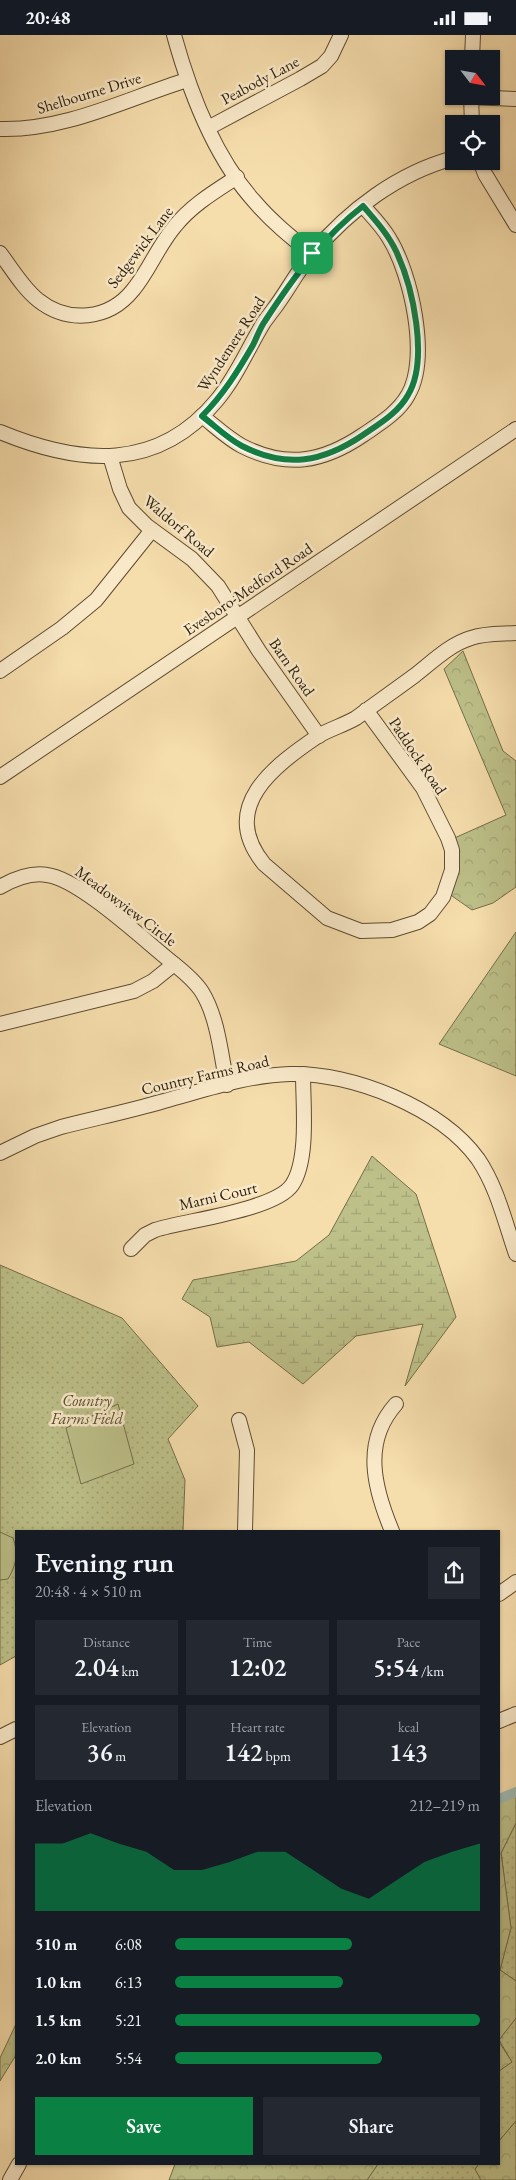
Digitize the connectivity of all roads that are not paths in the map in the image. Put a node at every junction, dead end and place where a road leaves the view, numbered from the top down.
1 (174, 35) edge
2 (341, 35) edge
3 (473, 35) edge
4 (472, 50) edge
5 (187, 80) junction
6 (500, 98) edge
7 (516, 99) edge
8 (208, 128) junction
9 (0, 129) edge
10 (445, 161) edge
11 (483, 170) edge
12 (237, 177) junction
13 (363, 206) junction
14 (516, 225) edge
15 (0, 253) edge
16 (312, 253) junction
17 (202, 416) junction
18 (516, 429) edge
19 (0, 432) edge
20 (110, 456) junction
21 (152, 530) junction
22 (239, 617) junction
23 (516, 633) edge
24 (0, 671) edge
25 (366, 710) junction
26 (319, 736) junction
27 (0, 777) edge
28 (0, 887) edge
29 (174, 965) junction
30 (0, 1024) edge
31 (303, 1074) junction
32 (227, 1085) junction
33 (0, 1153) edge
34 (131, 1249) dead end
35 (516, 1254) edge
36 (396, 1404) dead end
37 (239, 1420) dead end
38 (245, 1530) edge
39 (392, 1530) edge
40 (516, 1582) edge
41 (500, 1592) edge
42 (516, 1714) edge
43 (500, 1721) edge
44 (15, 1732) edge
45 (0, 1737) edge
46 (18, 2165) edge
47 (10, 2180) edge

1 - 5 street
2 - 8 street, Peabody Lane
3 - 4 street
5 - 8 street
5 - 9 street, Shelbourne Drive
6 - 7 street
8 - 12 street
10 - 13 street, Wyndemere Road
11 - 14 street
12 - 15 street, Sedgewick Lane
12 - 16 street
13 - 16 street, Wyndemere Road
13 - 17 street
16 - 17 street, Wyndemere Road
17 - 20 street, Wyndemere Road
18 - 22 street, Evesboro-Medford Road
19 - 20 street, Wyndemere Road
20 - 21 street, Waldorf Road
21 - 22 street, Waldorf Road
21 - 24 street
22 - 26 street, Barn Road
22 - 27 street, Evesboro-Medford Road
23 - 25 street, Paddock Road
25 - 26 street, Paddock Road
25 - 26 street, Paddock Road
28 - 29 street, Meadowview Circle
29 - 30 street, Meadowview Circle
29 - 32 street, Meadowview Circle
31 - 32 street, Country Farms Road
31 - 34 street, Marni Court
31 - 35 street, Country Farms Road
32 - 33 street, Country Farms Road
36 - 39 street
37 - 38 street
40 - 41 street
42 - 43 street
44 - 45 street
46 - 47 street

